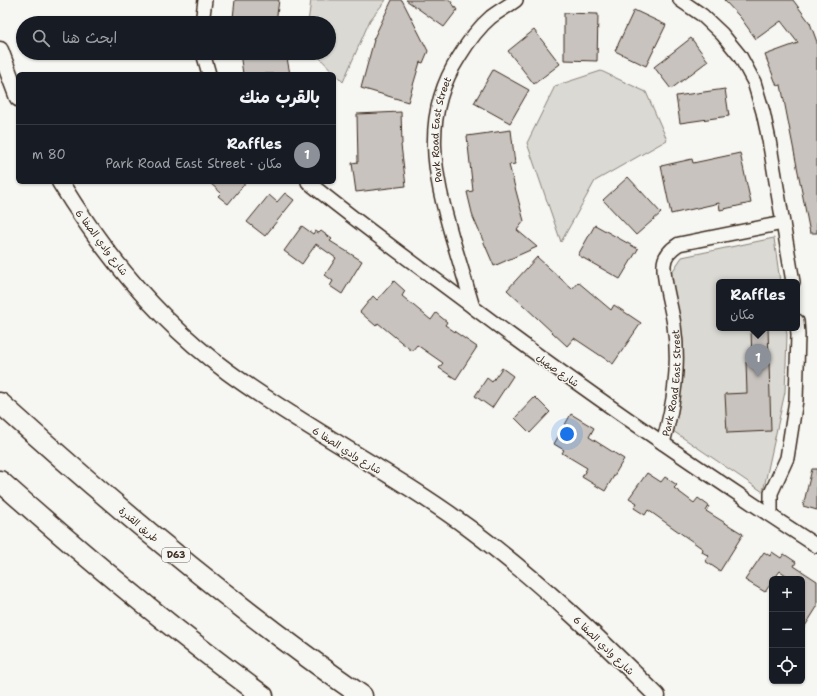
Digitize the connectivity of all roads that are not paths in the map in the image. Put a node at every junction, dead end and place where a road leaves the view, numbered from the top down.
1 (204, 0) edge
2 (516, 0) edge
3 (680, 0) edge
4 (203, 16) edge
5 (0, 50) edge
6 (205, 60) edge
7 (208, 72) edge
8 (16, 93) edge
9 (61, 184) edge
10 (311, 184) edge
11 (783, 223) junction
12 (792, 279) edge
13 (473, 307) junction
14 (798, 331) edge
15 (0, 403) edge
16 (663, 443) junction
17 (0, 481) edge
18 (771, 515) junction
19 (817, 546) edge
20 (263, 696) edge
21 (362, 696) edge
22 (657, 696) edge

1 - 4 street
2 - 13 street, Park Road East Street
3 - 11 street
5 - 8 street
6 - 7 street
9 - 22 street, شارع وادي الصفا 6
10 - 13 street, شارع صهيل
11 - 12 street
11 - 16 street, Park Road East Street
13 - 16 street, شارع صهيل
14 - 18 street
15 - 21 main road, طريق القدرة / D63
16 - 18 street, شارع صهيل
17 - 20 main road
18 - 19 street, شارع صهيل

